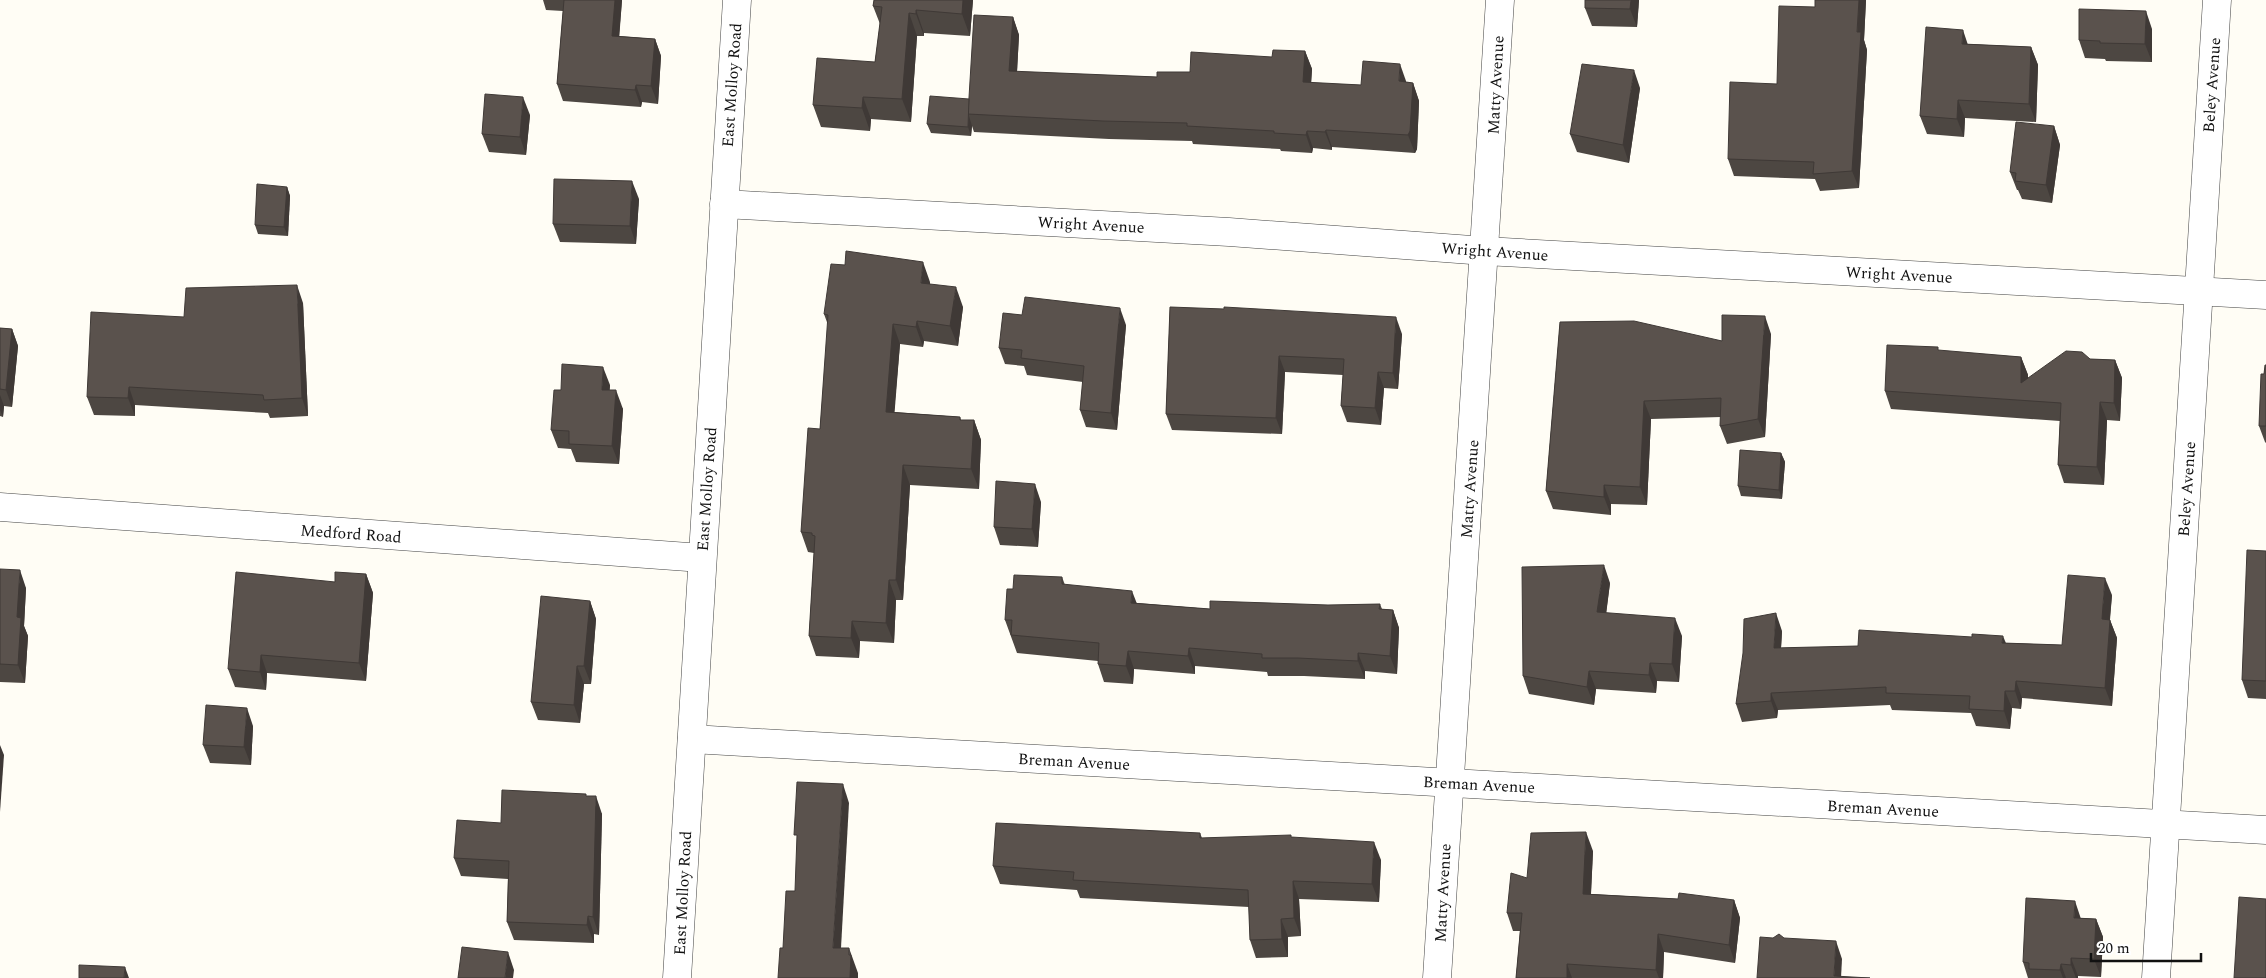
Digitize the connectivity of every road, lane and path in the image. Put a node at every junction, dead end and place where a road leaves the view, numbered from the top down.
1 (737, 0) edge
2 (1500, 0) edge
3 (2217, 0) edge
4 (724, 204) junction
5 (1485, 251) junction
6 (2198, 291) junction
7 (2266, 295) edge
8 (0, 507) edge
9 (702, 558) junction
10 (692, 739) junction
11 (1449, 783) junction
12 (2165, 824) junction
13 (2266, 830) edge
14 (677, 978) edge
15 (1437, 978) edge
16 (2156, 978) edge

1 - 4 street, East Molloy Road
2 - 5 street, Matty Avenue
3 - 6 street, Beley Avenue
4 - 5 street, Wright Avenue
4 - 9 street, East Molloy Road
5 - 6 street, Wright Avenue
5 - 11 street, Matty Avenue
6 - 7 street, Wright Avenue
6 - 12 street, Beley Avenue
8 - 9 street, Medford Road
9 - 10 street, East Molloy Road
10 - 11 street, Breman Avenue
10 - 14 street, East Molloy Road
11 - 12 street, Breman Avenue
11 - 15 street, Matty Avenue
12 - 13 street, Breman Avenue
12 - 16 street, Beley Avenue

